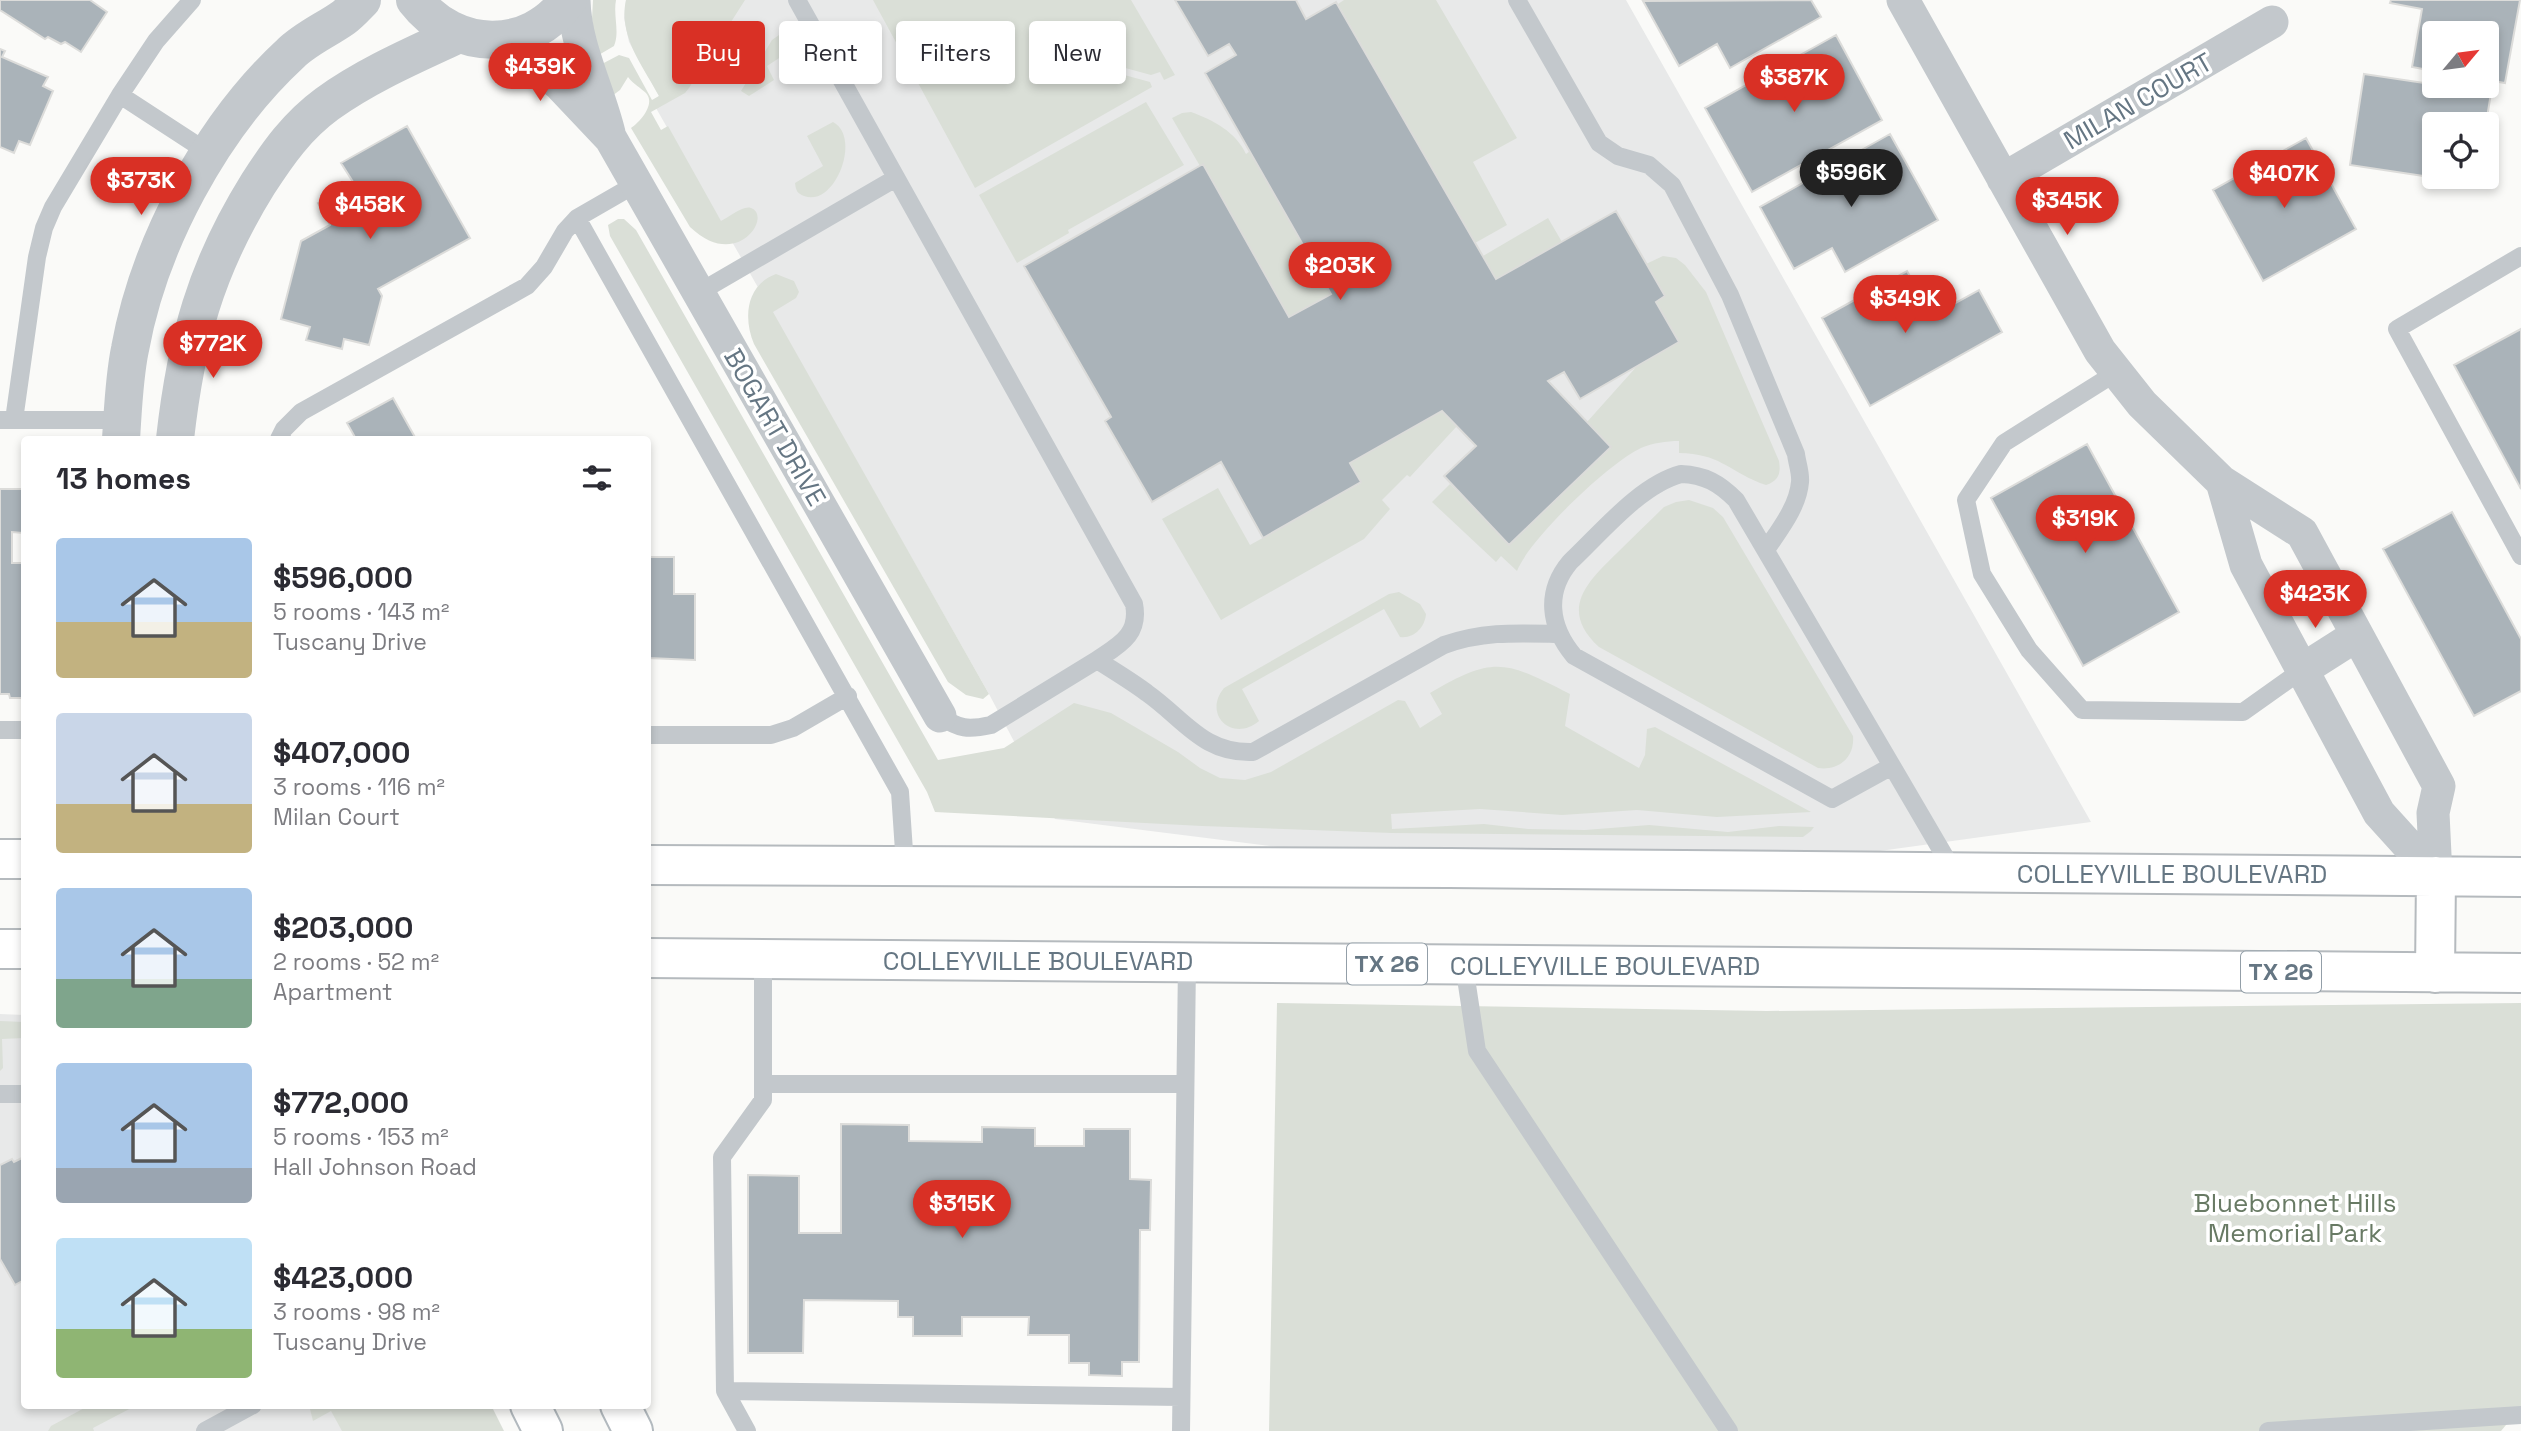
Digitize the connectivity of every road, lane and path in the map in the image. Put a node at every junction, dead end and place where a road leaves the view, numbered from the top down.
1 (192, 0) edge
2 (327, 0) edge
3 (362, 0) edge
4 (415, 0) edge
5 (568, 0) edge
6 (574, 0) edge
7 (797, 0) edge
8 (1517, 0) edge
9 (1903, 0) edge
10 (2272, 22) dead end
11 (475, 37) junction
12 (291, 52) junction
13 (120, 95) junction
14 (611, 139) junction
15 (209, 153) junction
16 (896, 178) junction
17 (2003, 180) junction
18 (636, 184) junction
19 (256, 188) junction
20 (577, 218) junction
21 (2521, 256) edge
22 (698, 293) junction
23 (2117, 372) junction
24 (7, 420) edge
25 (121, 429) edge
26 (147, 436) edge
27 (175, 436) edge
28 (280, 436) edge
29 (2221, 482) junction
30 (1766, 550) junction
31 (2521, 556) edge
32 (1558, 634) junction
33 (2357, 635) junction
34 (1097, 660) junction
35 (2302, 670) junction
36 (848, 696) junction
37 (940, 716) joint
38 (0, 730) edge
39 (21, 730) edge
40 (651, 735) edge
41 (1892, 766) junction
42 (0, 859) edge
43 (21, 859) edge
44 (651, 866) edge
45 (905, 866) junction
46 (1955, 873) junction
47 (2436, 876) junction
48 (2521, 877) edge
49 (0, 949) edge
50 (21, 949) edge
51 (651, 958) edge
52 (763, 959) junction
53 (1187, 962) junction
54 (1464, 965) junction
55 (2435, 973) junction
56 (2521, 973) edge
57 (763, 1084) junction
58 (1185, 1084) junction
59 (0, 1094) edge
60 (21, 1094) edge
61 (725, 1391) junction
62 (1181, 1397) junction
63 (246, 1409) edge
64 (532, 1409) edge
65 (622, 1409) edge
66 (2521, 1415) edge
67 (205, 1431) edge
68 (543, 1431) edge
69 (633, 1431) edge
70 (747, 1431) edge
71 (1181, 1431) edge
72 (1729, 1431) edge
73 (2268, 1431) edge

1 - 13 lane
2 - 12 street
3 - 12 street
4 - 11 street
5 - 11 street
6 - 14 street, BOGART DRIVE
7 - 16 lane
8 - 30 lane
9 - 17 street
10 - 17 street, MILAN COURT
11 - 14 street, BOGART DRIVE
11 - 19 street
12 - 15 street
13 - 15 lane
13 - 24 lane
14 - 18 street, BOGART DRIVE
15 - 19 street
15 - 25 street
16 - 22 lane
16 - 34 lane
17 - 23 street
18 - 20 lane
18 - 22 street, BOGART DRIVE
19 - 27 street
20 - 28 lane
20 - 36 lane
21 - 31 lane
22 - 37 street, BOGART DRIVE
23 - 29 street
23 - 35 lane
24 - 25 lane
25 - 26 street
29 - 33 street
29 - 35 street
30 - 32 lane
30 - 41 lane
32 - 34 lane
32 - 41 lane
33 - 35 street
33 - 47 street
34 - 37 lane
35 - 47 street
36 - 40 lane
36 - 45 lane
38 - 39 lane
41 - 46 lane
42 - 43 main road
44 - 45 main road, COLLEYVILLE BOULEVARD
45 - 46 main road, COLLEYVILLE BOULEVARD
46 - 47 main road, COLLEYVILLE BOULEVARD
47 - 48 main road, COLLEYVILLE BOULEVARD
47 - 55 main road
49 - 50 main road
51 - 52 main road, COLLEYVILLE BOULEVARD / TX 26
52 - 53 main road, COLLEYVILLE BOULEVARD / TX 26
52 - 57 lane
53 - 54 main road, COLLEYVILLE BOULEVARD / TX 26
53 - 58 lane
54 - 55 main road, COLLEYVILLE BOULEVARD / TX 26
54 - 72 lane
55 - 56 main road, COLLEYVILLE BOULEVARD / TX 26
57 - 58 lane
57 - 61 lane
58 - 62 lane
59 - 60 lane
61 - 62 lane
61 - 70 lane
62 - 71 lane
63 - 67 lane
64 - 68 main road
65 - 69 main road
66 - 73 lane

